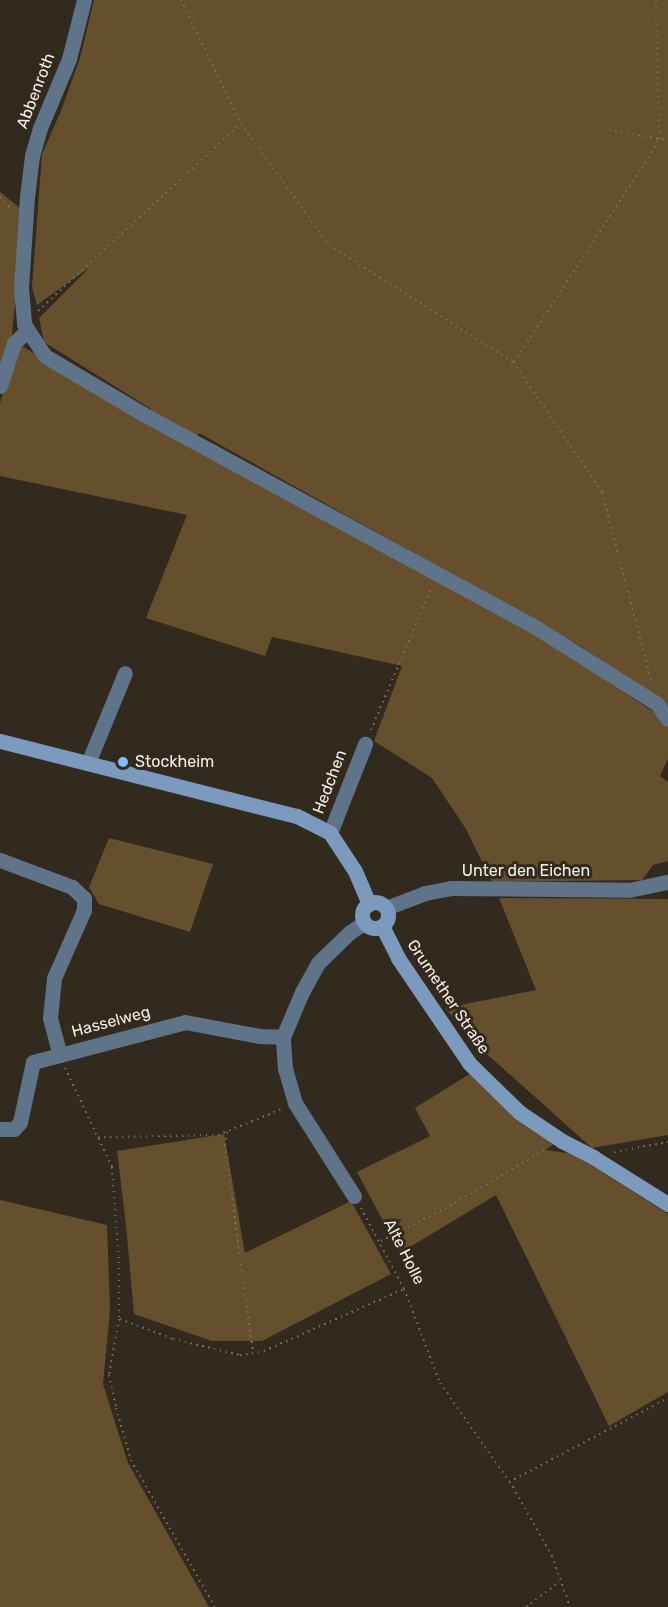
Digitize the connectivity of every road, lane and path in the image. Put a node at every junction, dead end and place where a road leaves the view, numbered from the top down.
1 (84, 0) edge
2 (181, 0) edge
3 (656, 0) edge
4 (241, 124) junction
5 (609, 130) dead end
6 (659, 139) junction
7 (668, 140) edge
8 (26, 327) junction
9 (513, 362) junction
10 (0, 386) edge
11 (438, 572) junction
12 (125, 673) dead end
13 (657, 704) junction
14 (668, 719) edge
15 (0, 741) edge
16 (365, 744) joint
17 (88, 763) junction
18 (330, 833) junction
19 (0, 860) edge
20 (668, 882) edge
21 (369, 904) junction
22 (386, 908) junction
23 (364, 923) junction
24 (382, 926) junction
25 (283, 1037) junction
26 (60, 1055) junction
27 (295, 1103) junction
28 (0, 1129) edge
29 (227, 1132) junction
30 (98, 1137) junction
31 (562, 1141) junction
32 (668, 1142) edge
33 (594, 1157) junction
34 (354, 1196) joint
35 (668, 1204) edge
36 (380, 1241) junction
37 (404, 1288) junction
38 (119, 1319) junction
39 (253, 1353) junction
40 (668, 1398) edge
41 (509, 1482) junction
42 (560, 1581) junction
43 (215, 1607) edge
44 (526, 1607) edge
45 (570, 1607) edge

1 - 8 street, Abbenroth
2 - 4 path
3 - 6 path
4 - 8 path
4 - 9 path
5 - 6 path
6 - 7 path
6 - 9 path
8 - 10 street
8 - 11 street
9 - 13 path
11 - 13 street
11 - 16 path
12 - 17 street
13 - 14 street
15 - 17 street
16 - 18 street, Hedchen
17 - 18 street
18 - 21 street
19 - 26 street
20 - 22 street, Unter den Eichen
21 - 22 street
21 - 23 street
22 - 24 street
23 - 24 street
23 - 25 street
24 - 31 street, Grumether Straße
25 - 26 street, Hasselweg
25 - 27 street
26 - 28 street, Hasselweg
26 - 30 path
27 - 29 path
27 - 34 street
29 - 30 path
29 - 39 path
30 - 38 path
31 - 33 street, Grumether Straße
31 - 36 path
32 - 33 path
33 - 35 street, Grumether Straße
34 - 36 path, Alte Holle
36 - 37 path, Alte Holle
37 - 39 path
37 - 41 path, Alte Holle
38 - 39 path
38 - 43 path
40 - 41 path
41 - 42 path, Alte Holle
42 - 44 path
42 - 45 path, Alte Holle

